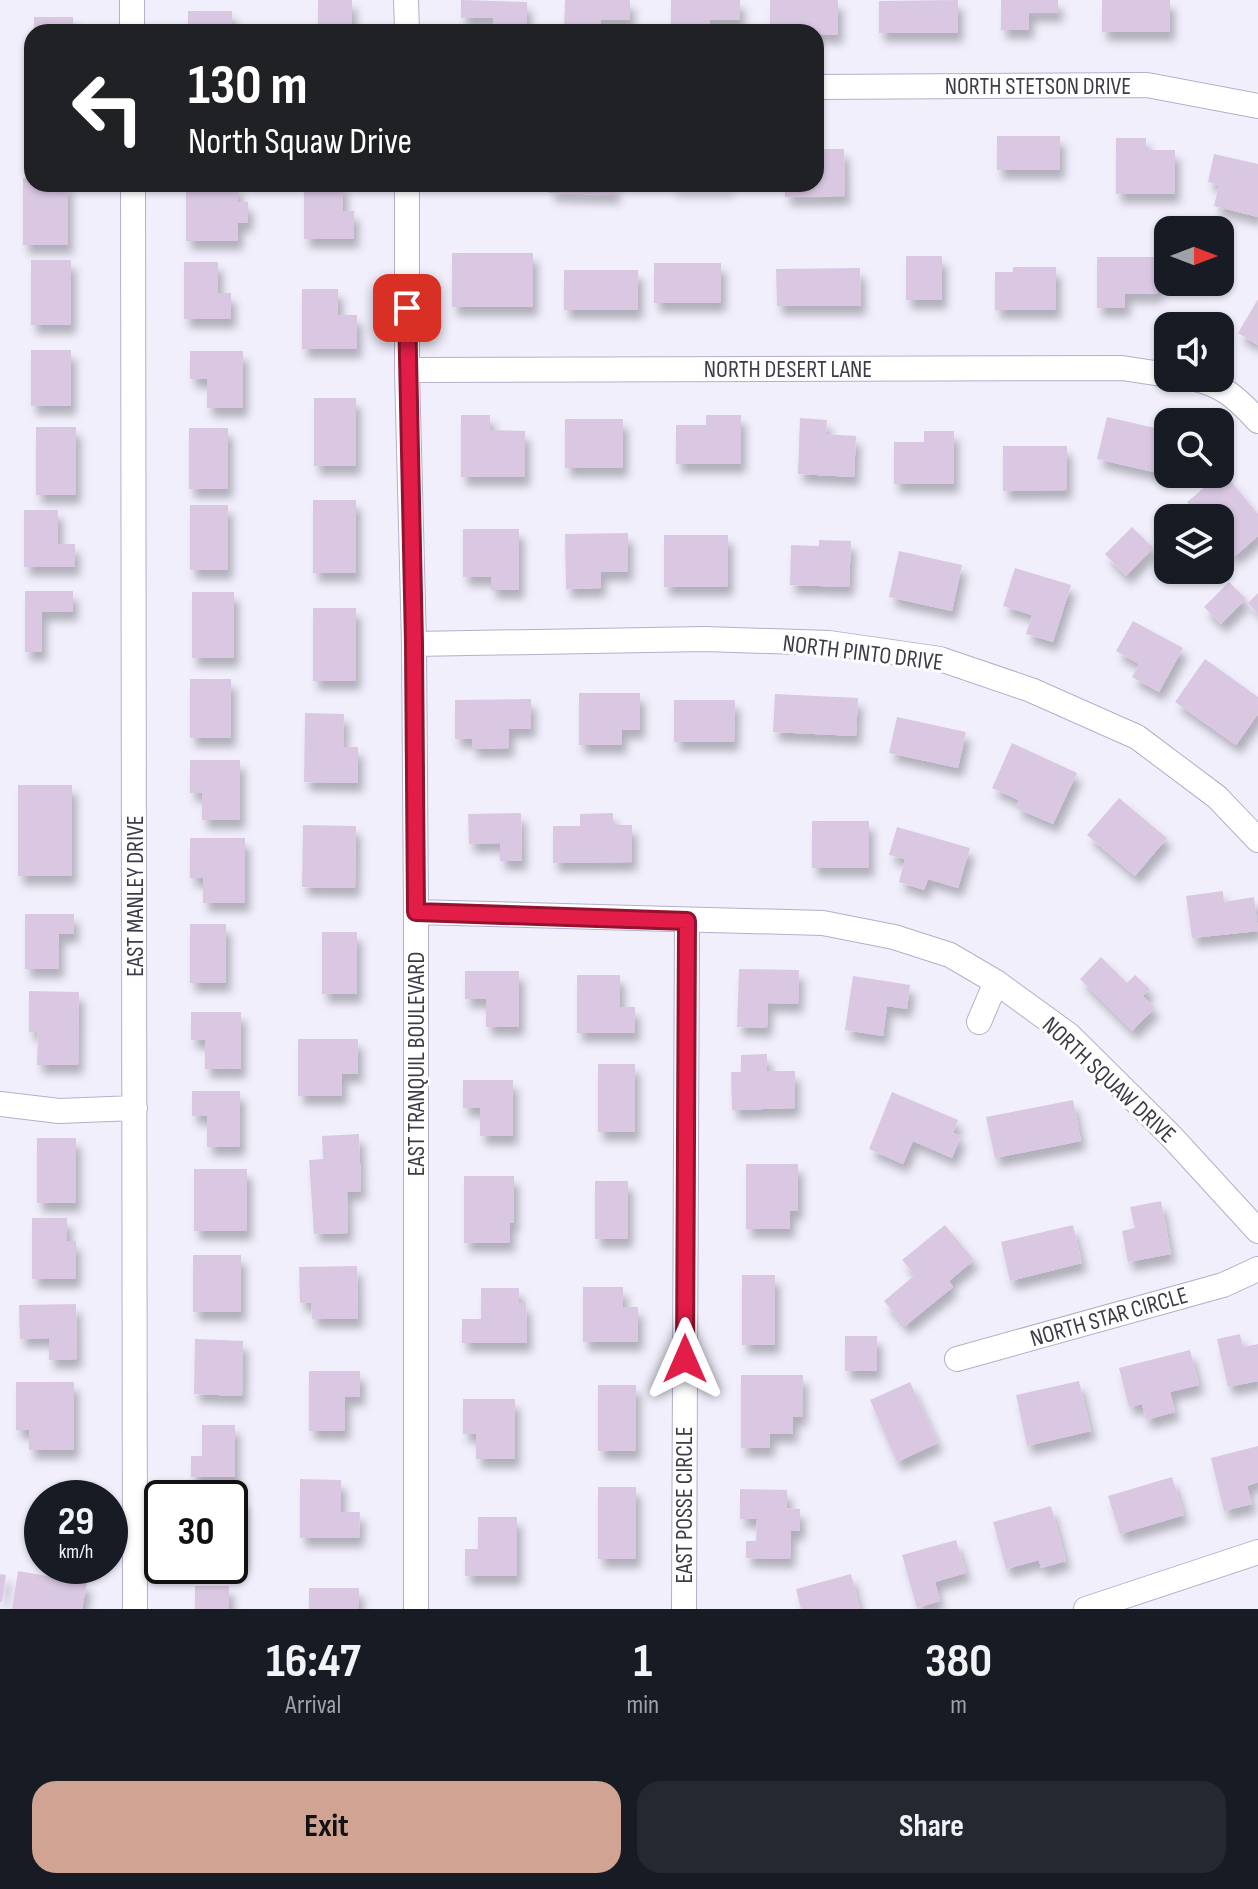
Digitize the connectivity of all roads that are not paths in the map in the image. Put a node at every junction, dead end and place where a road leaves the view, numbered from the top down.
1 (132, 0) edge
2 (406, 0) edge
3 (132, 24) edge
4 (407, 24) edge
5 (824, 87) edge
6 (1258, 106) edge
7 (133, 192) edge
8 (407, 192) edge
9 (407, 370) junction
10 (1154, 373) edge
11 (1231, 392) edge
12 (1258, 421) edge
13 (414, 644) junction
14 (1258, 840) edge
15 (416, 912) junction
16 (687, 921) junction
17 (996, 982) junction
18 (979, 1022) dead end
19 (0, 1104) edge
20 (135, 1108) junction
21 (1258, 1231) edge
22 (1258, 1269) edge
23 (957, 1359) dead end
24 (1258, 1552) edge
25 (135, 1609) edge
26 (416, 1609) edge
27 (684, 1609) edge
28 (1086, 1609) edge

1 - 3 street
2 - 4 street
5 - 6 street, NORTH STETSON DRIVE
7 - 20 street, EAST MANLEY DRIVE
8 - 9 street, EAST TRANQUIL BOULEVARD
9 - 10 street, NORTH DESERT LANE
9 - 13 street, EAST TRANQUIL BOULEVARD
11 - 12 street
13 - 14 street, NORTH PINTO DRIVE
13 - 15 street, EAST TRANQUIL BOULEVARD
15 - 16 street, NORTH SQUAW DRIVE
15 - 26 street, EAST TRANQUIL BOULEVARD
16 - 17 street, NORTH SQUAW DRIVE
16 - 27 street, EAST POSSE CIRCLE
17 - 18 street
17 - 21 street, NORTH SQUAW DRIVE
19 - 20 street
20 - 25 street, EAST MANLEY DRIVE
22 - 23 street, NORTH STAR CIRCLE
24 - 28 street

